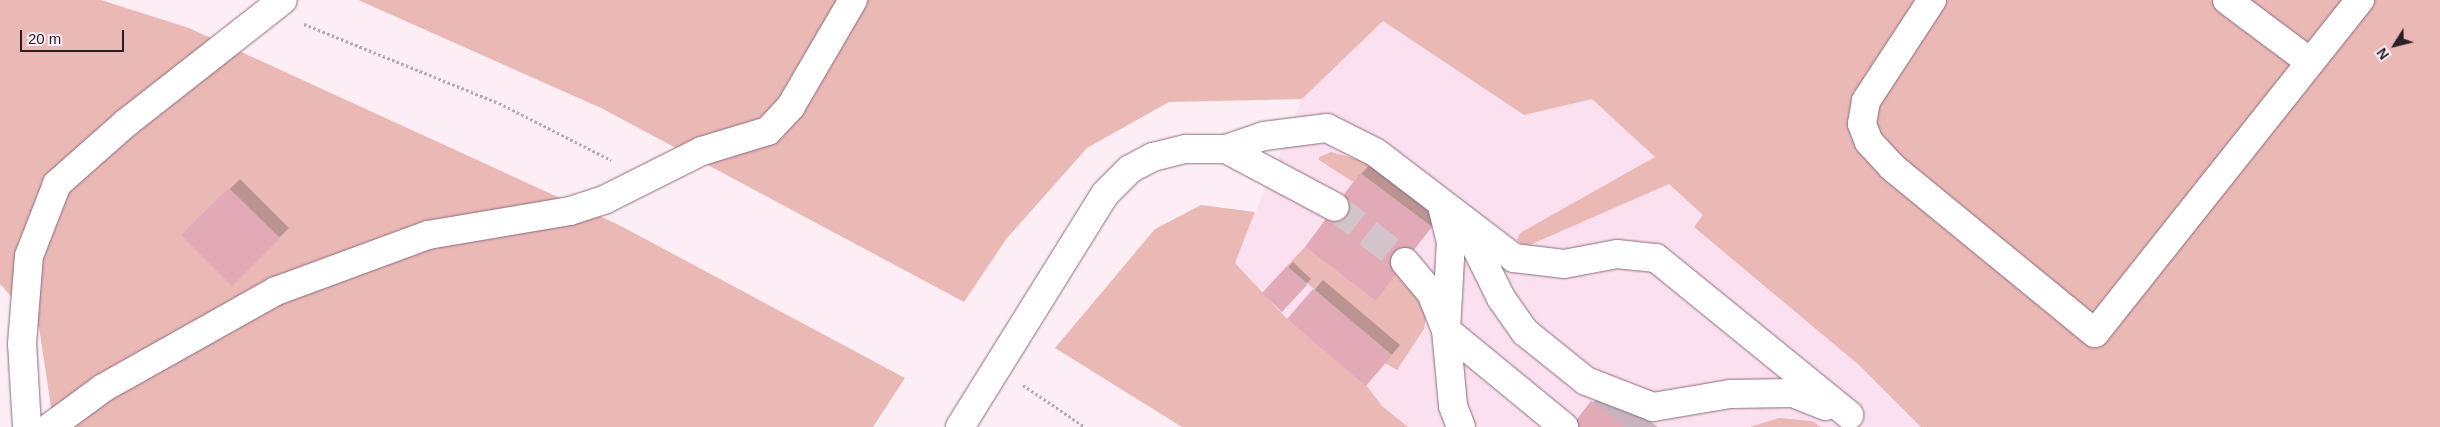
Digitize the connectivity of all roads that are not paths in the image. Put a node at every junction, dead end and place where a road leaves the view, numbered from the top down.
1 (854, 0) edge
2 (1932, 0) edge
3 (2227, 0) edge
4 (2360, 0) edge
5 (277, 5) edge
6 (2310, 62) junction
7 (1226, 149) junction
8 (1441, 202) junction
9 (1335, 207) tunnel mouth
10 (1405, 262) tunnel mouth
11 (1446, 330) junction
12 (1852, 421) edge
13 (27, 427) edge
14 (50, 427) edge
15 (960, 427) edge
16 (1461, 427) edge
17 (1564, 427) edge

1 - 14 street
2 - 6 street
3 - 6 street
4 - 6 street
5 - 13 street
7 - 8 street
7 - 9 street
7 - 15 street
8 - 11 street
8 - 12 street
8 - 12 street
10 - 11 street
11 - 16 street
11 - 17 street

